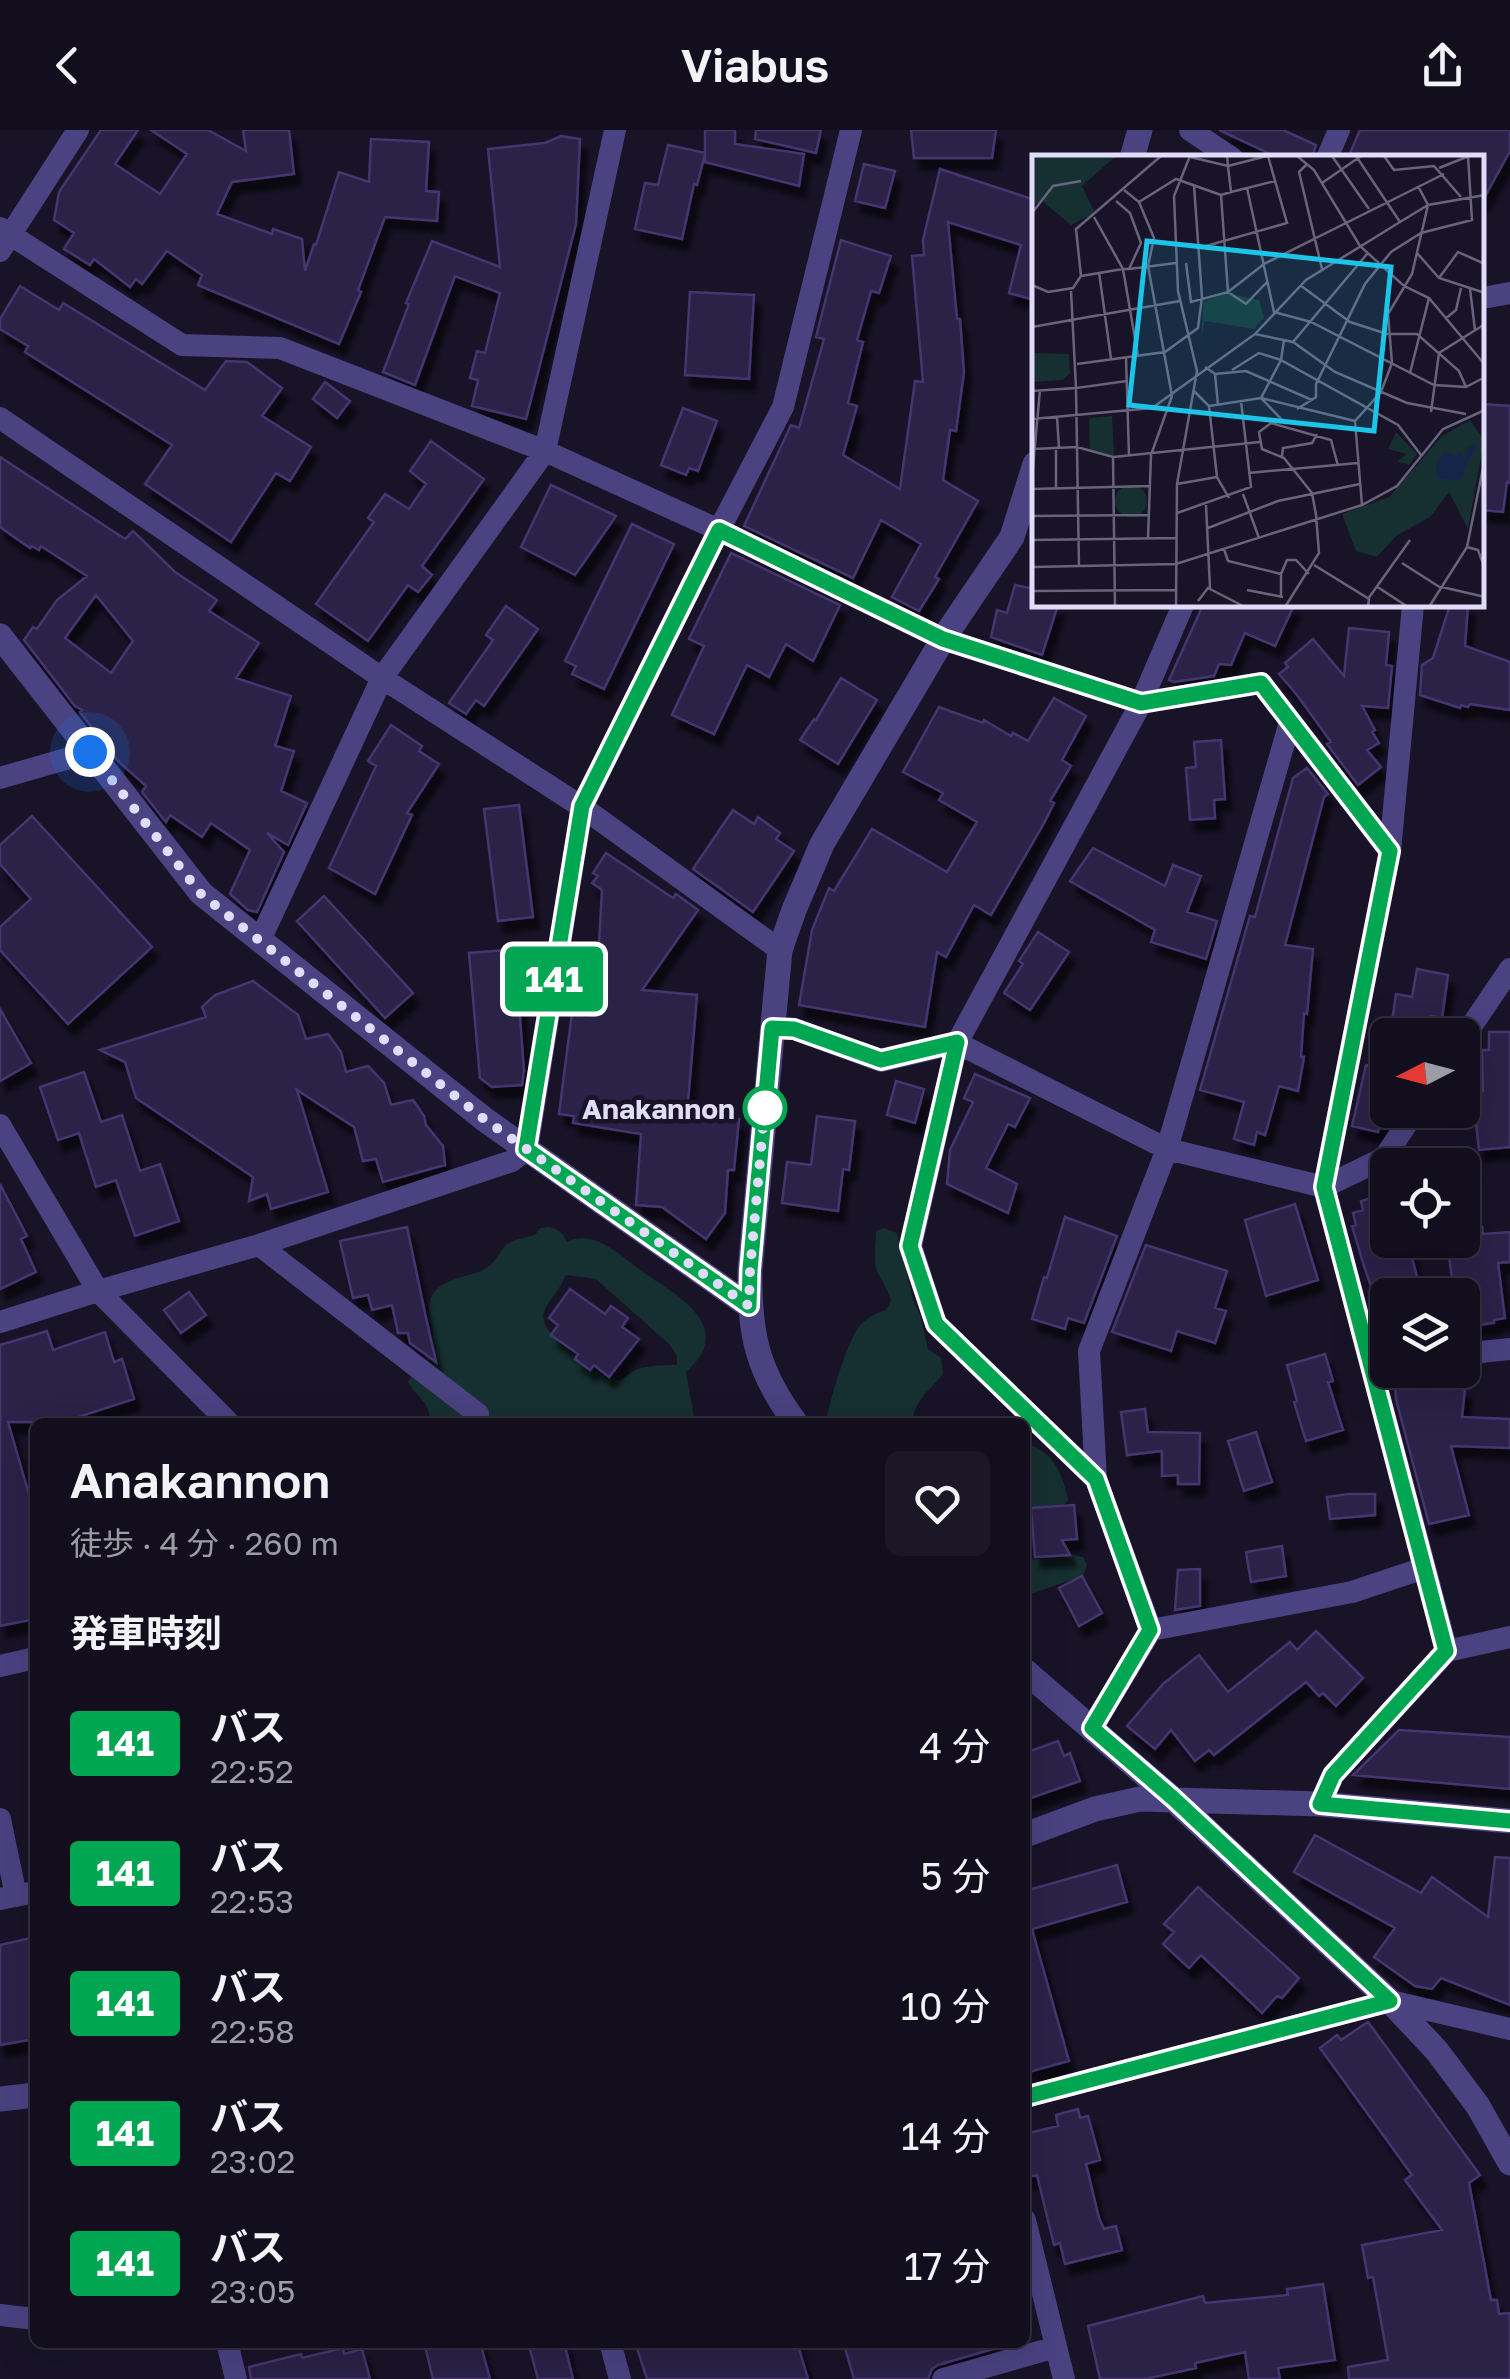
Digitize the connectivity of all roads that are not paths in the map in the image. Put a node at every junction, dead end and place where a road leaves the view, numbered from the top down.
1 (78, 130) edge
2 (615, 130) edge
3 (852, 130) edge
4 (1140, 130) edge
5 (1190, 130) edge
6 (1340, 130) edge
7 (1133, 155) edge
8 (1228, 155) edge
9 (1329, 155) edge
10 (4, 238) edge
11 (1510, 293) edge
12 (1485, 297) edge
13 (0, 418) edge
14 (545, 452) junction
15 (1032, 474) edge
16 (719, 530) junction
17 (1183, 608) edge
18 (1413, 608) edge
19 (0, 636) edge
20 (943, 639) junction
21 (382, 678) junction
22 (1141, 703) junction
23 (1290, 722) junction
24 (90, 752) junction
25 (0, 778) edge
26 (582, 806) junction
27 (1390, 851) junction
28 (260, 940) junction
29 (780, 950) junction
30 (1510, 969) edge
31 (1477, 1018) edge
32 (772, 1028) junction
33 (957, 1042) junction
34 (0, 1125) edge
35 (1404, 1128) edge
36 (1166, 1148) junction
37 (526, 1149) junction
38 (1324, 1187) junction
39 (260, 1245) junction
40 (98, 1291) junction
41 (749, 1306) junction
42 (0, 1322) edge
43 (1370, 1335) edge
44 (1510, 1349) edge
45 (1480, 1352) edge
46 (1384, 1388) edge
47 (224, 1418) edge
48 (478, 1418) edge
49 (793, 1418) edge
50 (1096, 1479) junction
51 (1424, 1568) junction
52 (1150, 1630) junction
53 (1510, 1637) edge
54 (1446, 1651) junction
55 (30, 1659) edge
56 (0, 1666) edge
57 (1030, 1674) edge
58 (1092, 1728) junction
59 (1174, 1799) junction
60 (1320, 1804) junction
61 (0, 1819) edge
62 (1510, 1821) edge
63 (1030, 1833) edge
64 (17, 1896) edge
65 (1390, 2001) junction
66 (1510, 2029) edge
67 (30, 2096) edge
68 (1030, 2096) edge
69 (0, 2099) edge
70 (1510, 2163) edge
71 (1030, 2241) edge
72 (0, 2315) edge
73 (30, 2318) edge
74 (228, 2348) edge
75 (612, 2348) edge
76 (1056, 2348) junction
77 (236, 2379) edge
78 (620, 2379) edge
79 (943, 2379) edge
80 (1064, 2379) edge

1 - 10 street
2 - 14 street
3 - 16 street
4 - 7 street
5 - 8 street
6 - 9 street
10 - 14 street
11 - 12 street
13 - 21 street
14 - 16 street
14 - 21 street
15 - 20 street
16 - 20 street
16 - 26 street
17 - 22 street
18 - 27 street
19 - 24 street
20 - 22 street
20 - 29 street
21 - 26 street
21 - 28 street
22 - 23 street
22 - 33 street
23 - 27 street
23 - 36 street
24 - 25 street
24 - 28 street
26 - 29 street
26 - 37 street
27 - 38 street
28 - 37 street
29 - 32 street
30 - 31 street
32 - 33 street
32 - 41 street
33 - 36 street
33 - 50 street
34 - 40 street
35 - 38 street
36 - 38 street
36 - 50 street
37 - 39 street
37 - 41 street
38 - 43 street
39 - 40 street
39 - 48 street
40 - 42 street
40 - 47 street
41 - 49 street
44 - 45 street
46 - 51 street
50 - 52 street
51 - 52 street
51 - 54 street
52 - 58 street
53 - 54 street
54 - 60 street
55 - 56 street
57 - 58 street
58 - 59 street
59 - 60 street
59 - 63 street
59 - 65 street
60 - 62 street
61 - 64 street
65 - 66 street
65 - 68 street
65 - 70 street
67 - 69 street
71 - 76 street
72 - 73 street
74 - 77 street
75 - 78 street
76 - 79 street
76 - 80 street

